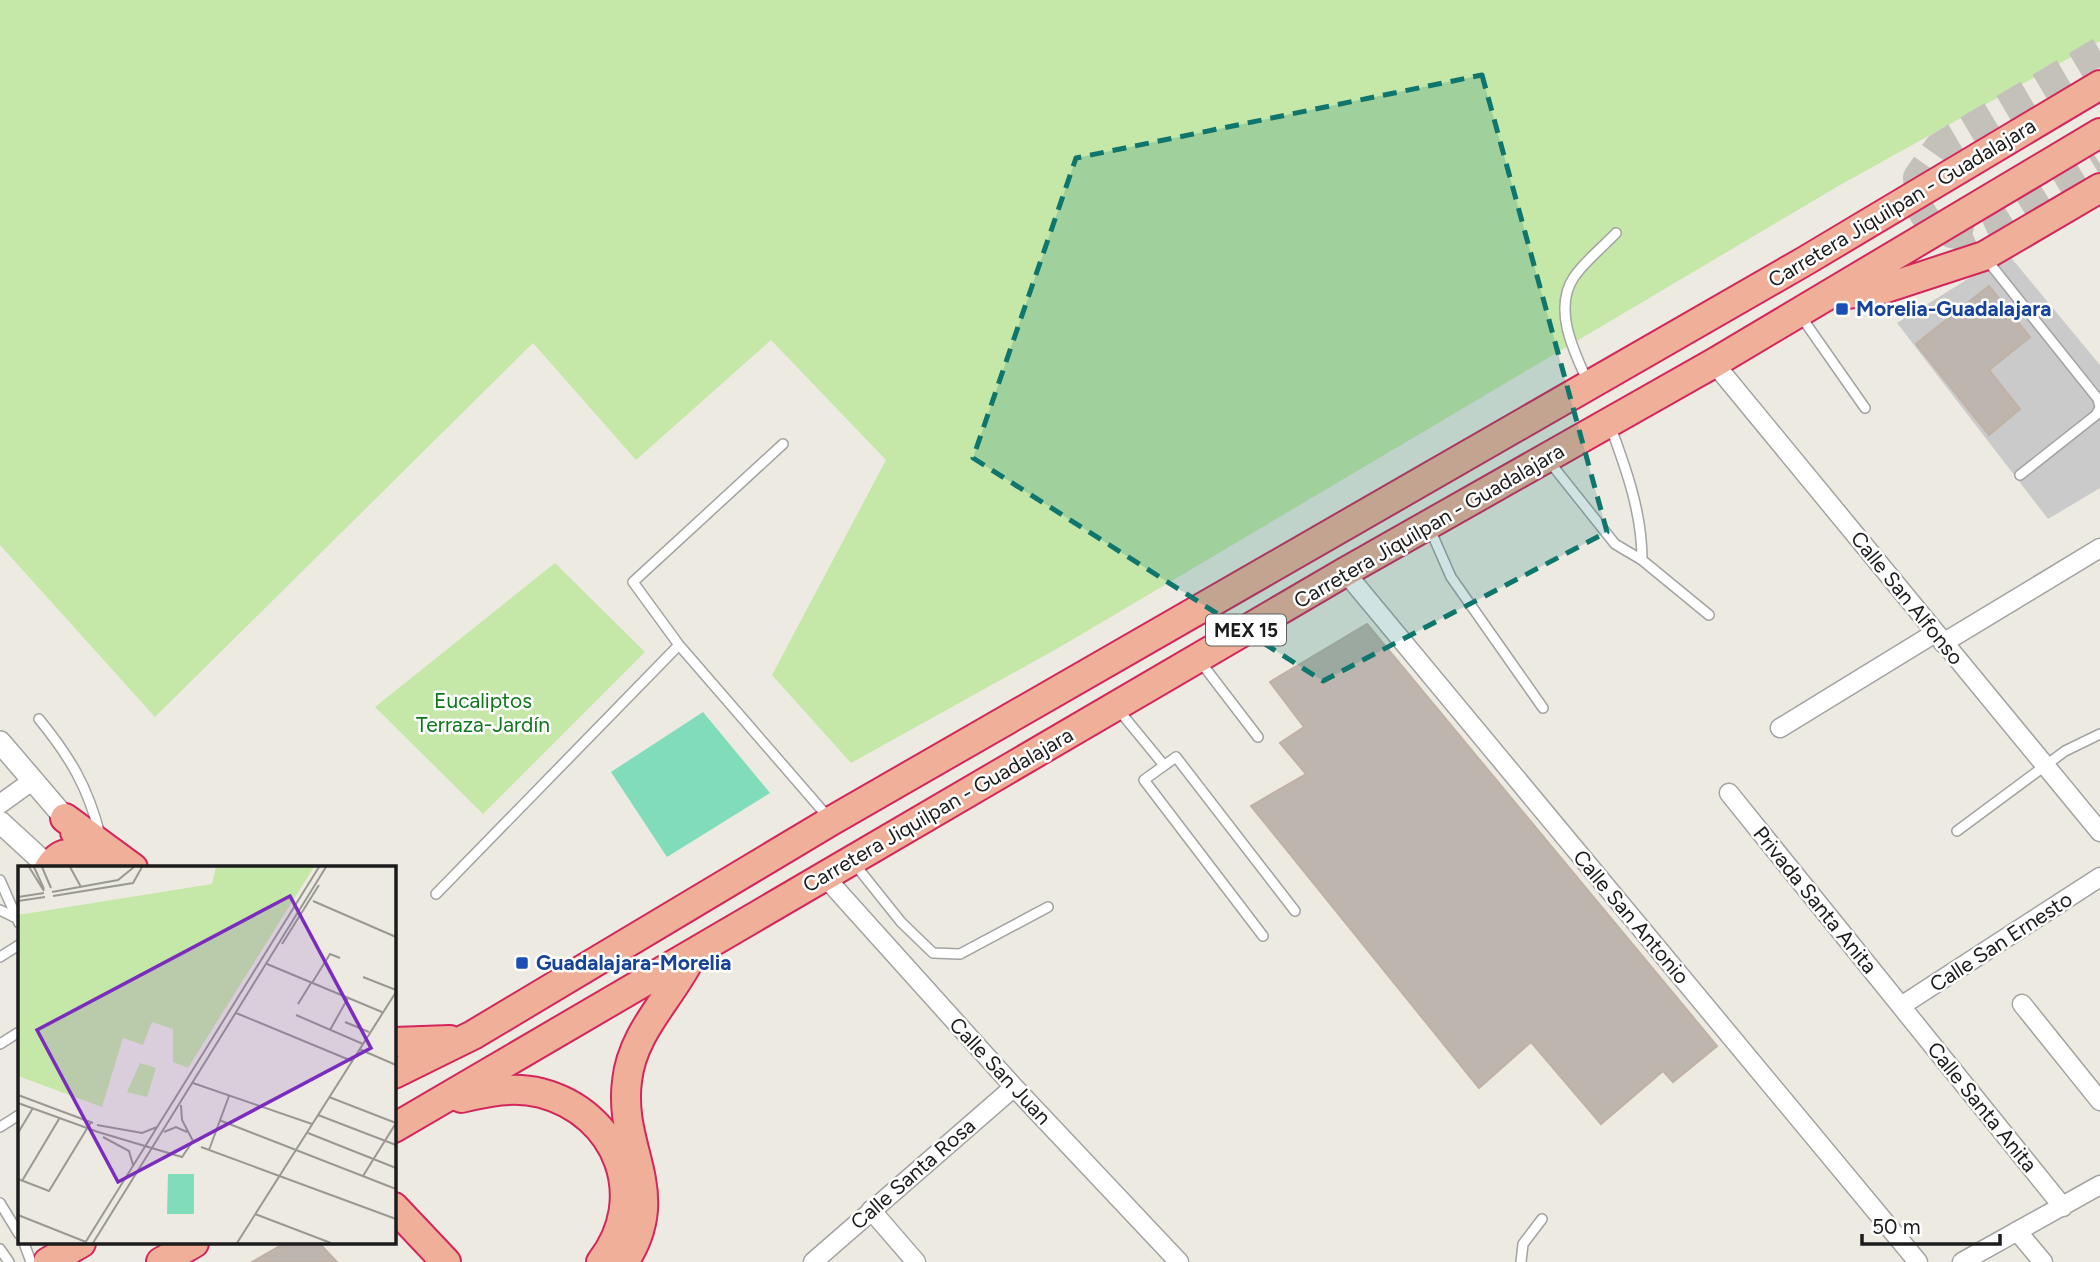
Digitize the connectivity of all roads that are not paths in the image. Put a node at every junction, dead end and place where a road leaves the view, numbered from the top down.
1 (2100, 85) edge
2 (2100, 134) edge
3 (2100, 188) edge
4 (1616, 233) dead end
5 (1984, 256) junction
6 (1829, 296) junction
7 (1799, 314) junction
8 (1714, 363) junction
9 (1589, 385) junction
10 (2100, 407) edge
11 (1864, 408) dead end
12 (1609, 423) junction
13 (783, 444) dead end
14 (1547, 459) junction
15 (2020, 475) dead end
16 (1429, 525) junction
17 (2100, 548) edge
18 (1642, 560) junction
19 (1345, 572) junction
20 (1709, 615) dead end
21 (1939, 638) junction
22 (679, 645) junction
23 (1198, 658) junction
24 (1116, 706) junction
25 (1543, 708) dead end
26 (39, 719) dead end
27 (1780, 728) dead end
28 (2100, 734) edge
29 (1258, 737) dead end
30 (0, 742) edge
31 (1163, 764) junction
32 (2044, 766) junction
33 (32, 781) junction
34 (1730, 793) dead end
35 (0, 804) edge
36 (65, 818) joint
37 (831, 821) junction
38 (0, 822) edge
39 (1957, 831) dead end
40 (2100, 832) edge
41 (98, 860) edge
42 (852, 861) junction
43 (47, 866) edge
44 (51, 866) edge
45 (124, 866) edge
46 (825, 877) junction
47 (2100, 877) edge
48 (0, 880) edge
49 (436, 894) dead end
50 (1048, 907) dead end
51 (0, 910) edge
52 (1294, 911) dead end
53 (17, 920) edge
54 (1263, 936) dead end
55 (18, 946) edge
56 (693, 954) junction
57 (0, 957) edge
58 (2022, 1004) dead end
59 (1901, 1006) junction
60 (18, 1033) edge
61 (473, 1035) junction
62 (396, 1042) edge
63 (0, 1044) edge
64 (396, 1073) edge
65 (1014, 1087) junction
66 (2100, 1101) edge
67 (437, 1103) junction
68 (18, 1116) edge
69 (0, 1127) edge
70 (396, 1127) edge
71 (2100, 1185) edge
72 (0, 1203) edge
73 (2063, 1207) junction
74 (396, 1209) edge
75 (871, 1210) junction
76 (1542, 1219) dead end
77 (2017, 1231) junction
78 (18, 1232) edge
79 (396, 1236) edge
80 (24, 1244) edge
81 (78, 1244) edge
82 (192, 1244) edge
83 (0, 1249) edge
84 (9, 1262) edge
85 (32, 1262) edge
86 (48, 1262) edge
87 (161, 1262) edge
88 (419, 1262) edge
89 (446, 1262) edge
90 (601, 1262) edge
91 (624, 1262) edge
92 (813, 1262) edge
93 (916, 1262) edge
94 (1179, 1262) edge
95 (1521, 1262) edge
96 (1918, 1262) edge
97 (1962, 1262) edge
98 (2043, 1262) edge

1 - 9 highway, Carretera Jiquilpan - Guadalajara / MEX 15
2 - 6 highway, Carretera Jiquilpan - Guadalajara / MEX 15
3 - 5 highway
4 - 9 lane
5 - 6 highway
5 - 10 lane
6 - 7 highway, Carretera Jiquilpan - Guadalajara / MEX 15
7 - 8 highway, Carretera Jiquilpan - Guadalajara / MEX 15
7 - 11 lane
8 - 12 highway, Carretera Jiquilpan - Guadalajara / MEX 15
8 - 21 street, Calle San Alfonso
9 - 37 highway, Carretera Jiquilpan - Guadalajara / MEX 15
10 - 15 lane
12 - 14 highway, Carretera Jiquilpan - Guadalajara / MEX 15
12 - 18 lane
13 - 22 lane
14 - 16 highway, Carretera Jiquilpan - Guadalajara / MEX 15
14 - 18 lane
16 - 19 highway, Carretera Jiquilpan - Guadalajara / MEX 15
16 - 25 lane
17 - 21 street
18 - 20 lane
19 - 23 highway, Carretera Jiquilpan - Guadalajara / MEX 15
19 - 96 street, Calle San Antonio
21 - 27 street
21 - 32 street, Calle San Alfonso
22 - 37 lane
22 - 49 lane
23 - 24 highway, Carretera Jiquilpan - Guadalajara / MEX 15
23 - 29 lane
24 - 31 lane
24 - 42 highway, Carretera Jiquilpan - Guadalajara / MEX 15
26 - 41 lane
28 - 32 lane
30 - 33 street
31 - 52 lane
31 - 54 lane
32 - 39 lane
32 - 40 street, Calle San Alfonso
33 - 35 street
33 - 36 street
34 - 59 street, Privada Santa Anita
36 - 41 highway
37 - 61 highway, Carretera Jiquilpan - Guadalajara / MEX 15
38 - 43 street
41 - 44 highway
41 - 45 highway
42 - 46 highway, Carretera Jiquilpan - Guadalajara / MEX 15
42 - 50 lane
46 - 56 highway, Carretera Jiquilpan - Guadalajara / MEX 15
46 - 65 street, Calle San Juan
47 - 59 street, Calle San Ernesto
48 - 53 lane
51 - 53 lane
55 - 57 lane
56 - 67 highway, Carretera Jiquilpan - Guadalajara / MEX 15
56 - 91 highway
58 - 66 street
59 - 73 street, Calle Santa Anita
60 - 63 lane
61 - 62 highway
61 - 64 highway, Carretera Jiquilpan - Guadalajara / MEX 15
65 - 75 street, Calle Santa Rosa
65 - 94 street, Calle San Juan
67 - 70 highway, Carretera Jiquilpan - Guadalajara / MEX 15
67 - 90 highway
68 - 69 lane
71 - 73 street
72 - 78 lane
73 - 77 street
74 - 89 highway
75 - 92 street, Calle Santa Rosa
75 - 93 street
76 - 95 lane
77 - 97 street
77 - 98 street
79 - 88 highway
80 - 85 lane
81 - 86 highway
82 - 87 highway
83 - 84 lane

